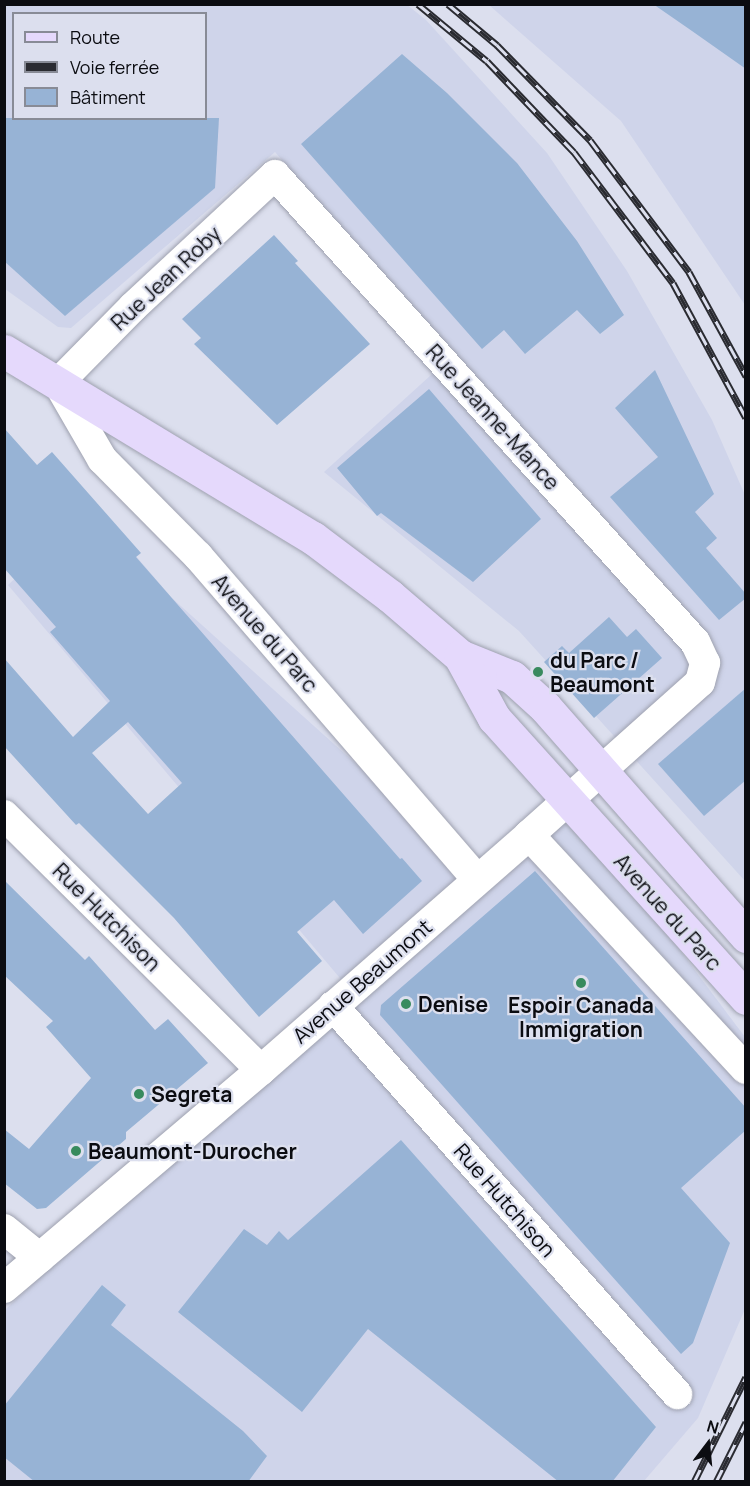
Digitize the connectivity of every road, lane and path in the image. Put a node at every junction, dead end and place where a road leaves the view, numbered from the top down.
1 (276, 176) joint
2 (4, 351) edge
3 (58, 383) junction
4 (460, 656) junction
5 (705, 663) joint
6 (600, 771) junction
7 (567, 800) junction
8 (4, 815) edge
9 (529, 834) junction
10 (477, 879) junction
11 (746, 936) edge
12 (746, 998) edge
13 (333, 1006) junction
14 (746, 1069) edge
15 (261, 1070) junction
16 (4, 1229) edge
17 (40, 1257) junction
18 (4, 1288) edge
19 (677, 1394) dead end

1 - 3 street, Rue Jean Roby
1 - 5 street, Rue Jeanne-Mance
2 - 3 main road, Avenue du Parc
3 - 4 main road, Avenue du Parc
3 - 10 street, Avenue du Parc
4 - 6 main road, Avenue du Parc
4 - 7 main road, Avenue du Parc
5 - 6 street, Avenue Beaumont
6 - 7 street, Avenue Beaumont
6 - 11 main road, Avenue du Parc
7 - 9 street, Avenue Beaumont
7 - 12 main road, Avenue du Parc
8 - 15 street, Rue Hutchison
9 - 10 street, Avenue Beaumont
9 - 14 street
10 - 13 street, Avenue Beaumont
13 - 15 street, Avenue Beaumont
13 - 19 street, Rue Hutchison
15 - 17 street, Avenue Beaumont
16 - 17 street
17 - 18 street, Avenue Beaumont

